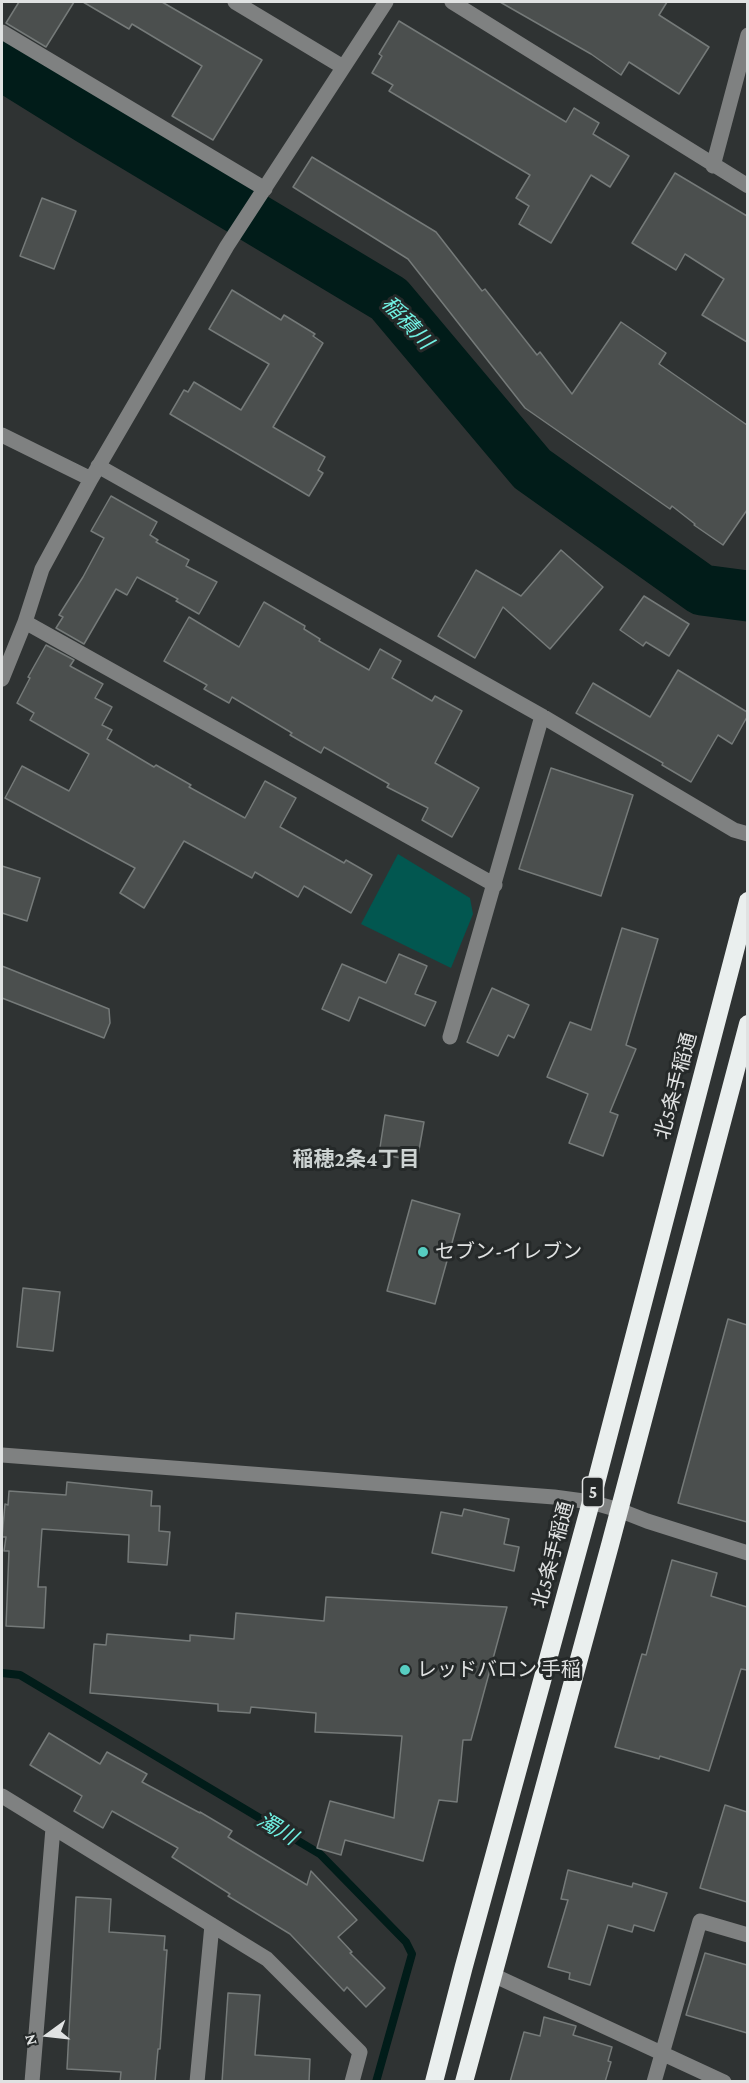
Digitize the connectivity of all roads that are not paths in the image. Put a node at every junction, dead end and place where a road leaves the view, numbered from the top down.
1 (234, 2) edge
2 (386, 2) edge
3 (452, 2) edge
4 (2, 32) edge
5 (747, 35) edge
6 (344, 67) junction
7 (713, 165) junction
8 (747, 186) edge
9 (262, 194) junction
10 (2, 435) edge
11 (94, 472) junction
12 (25, 622) junction
13 (2, 679) edge
14 (542, 716) junction
15 (747, 834) edge
16 (495, 885) junction
17 (747, 901) edge
18 (747, 1024) edge
19 (450, 1037) dead end
20 (2, 1455) edge
21 (591, 1502) junction
22 (619, 1510) junction
23 (747, 1553) edge
24 (2, 1796) edge
25 (53, 1828) junction
26 (212, 1925) junction
27 (747, 1935) edge
28 (493, 1975) junction
29 (663, 2054) junction
30 (32, 2082) edge
31 (197, 2082) edge
32 (352, 2082) edge
33 (434, 2082) edge
34 (465, 2082) edge
35 (654, 2082) edge
36 (724, 2082) edge

1 - 6 street
2 - 6 street
3 - 7 street
4 - 9 street
5 - 7 street
6 - 9 street
7 - 8 street
9 - 11 street
10 - 11 street
11 - 12 street
11 - 14 street
12 - 13 street
12 - 16 street
14 - 15 street
14 - 16 street
16 - 19 street
17 - 21 highway, 北5条手稲通 / 5
18 - 22 highway, 5
20 - 21 street
21 - 22 street
21 - 33 highway, 北5条手稲通 / 5
22 - 23 street
22 - 28 highway, 5
24 - 25 street
25 - 26 street
25 - 30 street
26 - 31 street
26 - 32 street
27 - 29 street
28 - 29 street
28 - 34 highway, 5
29 - 35 street
29 - 36 street

